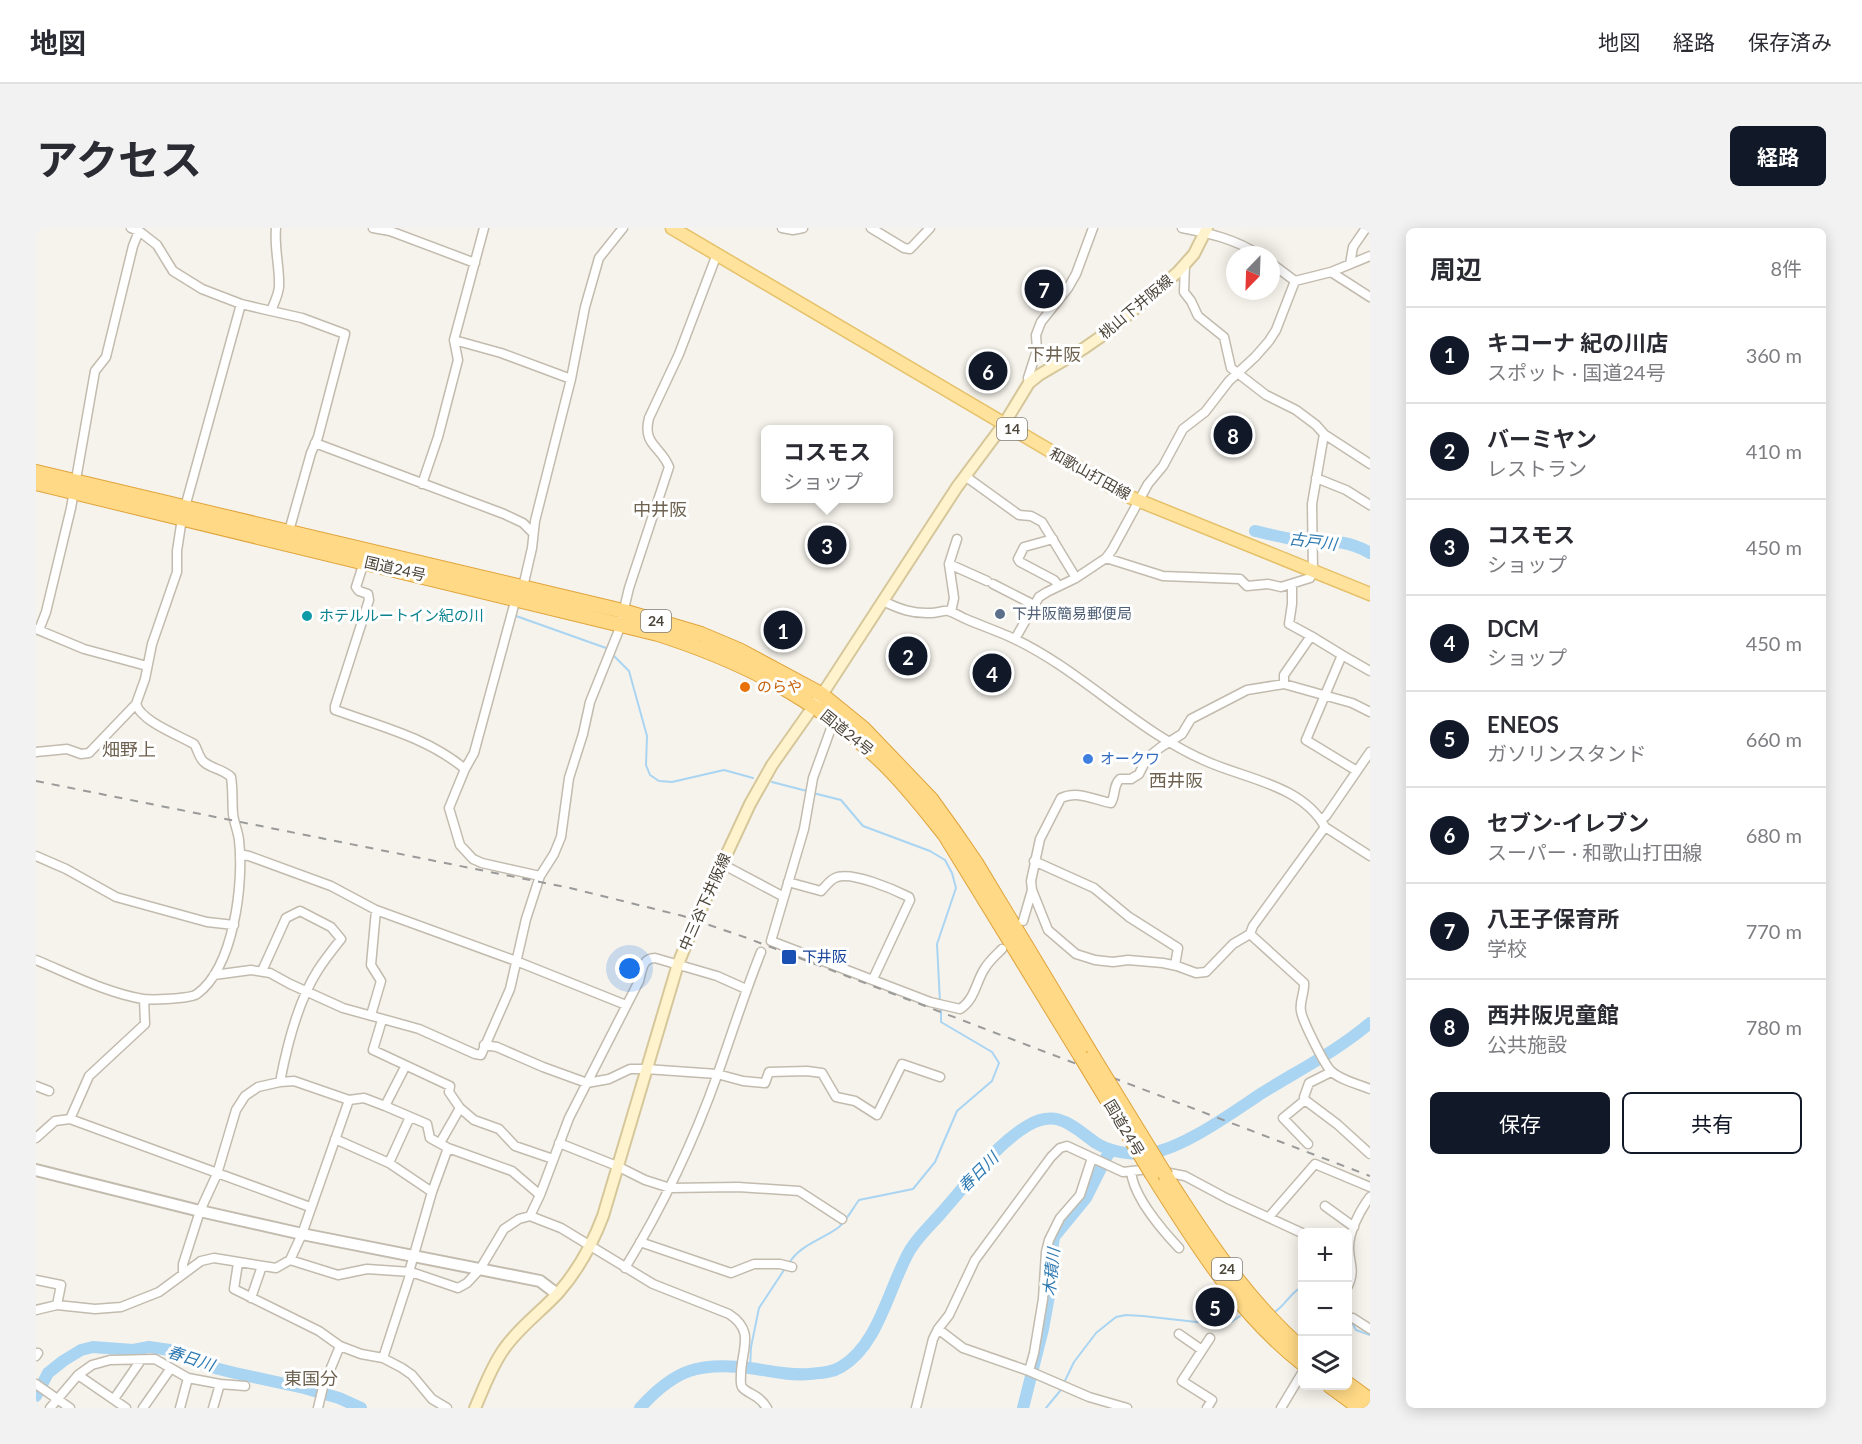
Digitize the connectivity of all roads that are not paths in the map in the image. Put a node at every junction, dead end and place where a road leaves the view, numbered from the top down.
1 (276, 228) edge
2 (373, 228) edge
3 (484, 228) edge
4 (623, 228) edge
5 (672, 228) edge
6 (782, 228) edge
7 (803, 228) edge
8 (872, 228) edge
9 (930, 228) edge
10 (1093, 228) edge
11 (1182, 228) edge
12 (1366, 228) edge
13 (133, 229) edge
14 (1206, 230) edge
15 (1242, 246) edge
16 (717, 254) junction
17 (1370, 255) edge
18 (475, 263) junction
19 (1185, 264) junction
20 (1350, 264) junction
21 (1280, 270) edge
22 (1331, 272) junction
23 (1295, 281) junction
24 (1370, 297) edge
25 (241, 304) junction
26 (271, 311) junction
27 (454, 340) junction
28 (1238, 373) junction
29 (571, 379) junction
30 (1029, 383) junction
31 (1004, 424) junction
32 (1324, 434) junction
33 (315, 443) junction
34 (1370, 464) edge
35 (36, 472) edge
36 (965, 476) junction
37 (1316, 478) junction
38 (36, 483) edge
39 (422, 484) junction
40 (75, 487) junction
41 (1140, 501) junction
42 (1370, 505) edge
43 (184, 512) junction
44 (289, 531) junction
45 (533, 533) junction
46 (957, 539) dead end
47 (1053, 539) junction
48 (366, 556) junction
49 (1106, 558) junction
50 (949, 564) junction
51 (1313, 571) junction
52 (1076, 578) junction
53 (1292, 585) junction
54 (1059, 586) junction
55 (520, 592) junction
56 (1370, 594) edge
57 (883, 601) junction
58 (1034, 605) junction
59 (951, 612) junction
60 (621, 617) junction
61 (37, 629) edge
62 (1311, 636) junction
63 (1015, 639) junction
64 (1342, 655) junction
65 (147, 666) junction
66 (1370, 671) edge
67 (1284, 684) junction
68 (1327, 695) junction
69 (817, 700) junction
70 (136, 704) junction
71 (1370, 712) edge
72 (834, 720) junction
73 (1170, 741) junction
74 (36, 752) edge
75 (1370, 752) edge
76 (465, 769) junction
77 (1357, 771) junction
78 (1323, 823) junction
79 (36, 856) edge
80 (1370, 856) edge
81 (240, 858) junction
82 (1034, 861) junction
83 (722, 864) junction
84 (540, 876) junction
85 (788, 882) junction
86 (1032, 890) junction
87 (783, 897) junction
88 (376, 910) junction
89 (1023, 921) dead end
90 (234, 925) junction
91 (1250, 934) junction
92 (1002, 950) dead end
93 (761, 952) dead end
94 (36, 960) edge
95 (516, 961) junction
96 (678, 964) junction
97 (1175, 965) junction
98 (262, 971) junction
99 (214, 975) junction
100 (873, 979) junction
101 (746, 989) junction
102 (307, 992) junction
103 (144, 999) junction
104 (626, 1005) junction
105 (371, 1015) junction
106 (382, 1020) junction
107 (484, 1046) junction
108 (1086, 1056) junction
109 (405, 1066) junction
110 (646, 1069) junction
111 (1330, 1070) junction
112 (717, 1074) junction
113 (940, 1077) dead end
114 (280, 1082) junction
115 (587, 1083) junction
116 (36, 1086) edge
117 (1370, 1089) edge
118 (49, 1091) dead end
119 (349, 1100) junction
120 (1305, 1100) junction
121 (385, 1106) junction
122 (460, 1108) junction
123 (410, 1117) junction
124 (70, 1119) junction
125 (36, 1138) edge
126 (335, 1139) junction
127 (559, 1143) junction
128 (1308, 1144) dead end
129 (444, 1145) junction
130 (1370, 1154) edge
131 (1092, 1158) junction
132 (553, 1159) junction
133 (389, 1163) junction
134 (617, 1166) junction
135 (36, 1170) edge
136 (1131, 1171) junction
137 (217, 1174) junction
138 (1159, 1175) junction
139 (1370, 1187) edge
140 (670, 1188) junction
141 (432, 1192) junction
142 (540, 1195) junction
143 (1370, 1197) edge
144 (1324, 1206) dead end
145 (310, 1207) junction
146 (201, 1211) junction
147 (530, 1216) junction
148 (1269, 1217) junction
149 (842, 1219) dead end
150 (1354, 1227) junction
151 (1298, 1231) edge
152 (302, 1234) junction
153 (1352, 1235) edge
154 (640, 1242) junction
155 (591, 1248) junction
156 (1179, 1248) dead end
157 (414, 1256) junction
158 (290, 1260) junction
159 (238, 1263) junction
160 (262, 1266) junction
161 (792, 1267) dead end
162 (626, 1268) junction
163 (480, 1269) junction
164 (410, 1272) junction
165 (183, 1273) junction
166 (36, 1280) edge
167 (557, 1294) junction
168 (251, 1298) junction
169 (57, 1305) junction
170 (38, 1308) edge
171 (1352, 1319) edge
172 (938, 1329) junction
173 (1370, 1329) edge
174 (1179, 1334) dead end
175 (1210, 1338) dead end
176 (339, 1346) junction
177 (1298, 1346) edge
178 (1202, 1350) junction
179 (383, 1358) junction
180 (141, 1360) junction
181 (1298, 1360) edge
182 (171, 1368) junction
183 (1029, 1371) junction
184 (78, 1375) junction
185 (188, 1378) junction
186 (1298, 1380) edge
187 (36, 1384) edge
188 (220, 1384) junction
189 (244, 1386) dead end
190 (1352, 1387) edge
191 (1335, 1390) edge
192 (56, 1398) junction
193 (114, 1400) junction
194 (1370, 1400) edge
195 (50, 1408) edge
196 (70, 1408) edge
197 (126, 1408) edge
198 (143, 1408) edge
199 (180, 1408) edge
200 (213, 1408) edge
201 (318, 1408) edge
202 (447, 1408) edge
203 (475, 1408) edge
204 (767, 1408) edge
205 (916, 1408) edge
206 (1127, 1408) edge
207 (1207, 1408) edge
208 (1281, 1408) edge
209 (1360, 1408) edge

1 - 26 street
2 - 18 street
3 - 18 street
4 - 29 street
5 - 16 main road, 和歌山打田線 / 14
6 - 7 street
8 - 9 street
10 - 30 street
11 - 14 street
12 - 20 street
13 - 25 street
13 - 40 street
14 - 15 street
14 - 19 main road, 桃山下井阪線
16 - 31 main road, 和歌山打田線 / 14
16 - 60 street
17 - 20 street
18 - 27 street
19 - 28 street
19 - 30 main road, 桃山下井阪線
20 - 22 street
21 - 23 street
22 - 23 street
22 - 24 street
23 - 28 street
25 - 26 street
25 - 43 street
26 - 33 street
27 - 29 street
27 - 39 street
28 - 32 street
28 - 41 street
29 - 45 street
30 - 31 main road, 桃山下井阪線
31 - 36 main road, 中三谷下井阪線
31 - 41 main road, 和歌山打田線 / 14
32 - 34 street
32 - 37 street
33 - 39 street
33 - 44 street
35 - 40 highway, 国道24号 / 24
36 - 47 street
36 - 57 main road, 中三谷下井阪線
37 - 42 street
37 - 51 street
38 - 40 highway, 国道24号 / 24
39 - 45 street
40 - 43 highway, 国道24号 / 24
40 - 61 street
41 - 49 street
41 - 51 main road, 和歌山打田線 / 14
43 - 44 highway, 国道24号 / 24
43 - 48 highway, 国道24号 / 24
43 - 65 street
44 - 48 highway, 国道24号 / 24
45 - 55 street
46 - 50 street
47 - 52 street
47 - 54 street
48 - 55 highway, 国道24号 / 24
48 - 76 street
49 - 52 street
49 - 53 street
50 - 58 street
50 - 59 street
51 - 53 street
51 - 56 main road, 和歌山打田線 / 14
52 - 54 street
53 - 62 street
54 - 58 street
55 - 60 highway, 国道24号 / 24
55 - 76 street
57 - 59 street
57 - 69 main road, 中三谷下井阪線
58 - 63 street
59 - 63 street
60 - 69 highway, 国道24号 / 24
60 - 84 street
61 - 65 street
62 - 64 street
62 - 67 street
63 - 73 street
64 - 66 street
64 - 68 street
65 - 70 street
67 - 68 street
67 - 73 street
68 - 71 street
68 - 77 street
69 - 72 highway, 国道24号 / 24
69 - 83 main road, 中三谷下井阪線
69 - 108 highway, 国道24号 / 24
70 - 74 street
70 - 81 street
72 - 85 street
72 - 108 highway, 国道24号 / 24
73 - 78 street
73 - 82 street
75 - 77 street
76 - 84 street
77 - 78 street
78 - 80 street
78 - 91 street
79 - 90 street
81 - 88 street
81 - 90 street
82 - 86 street
82 - 97 street
83 - 87 street
83 - 96 main road, 中三谷下井阪線
84 - 95 street
85 - 87 street
85 - 100 street
86 - 89 street
86 - 97 street
87 - 100 street
88 - 95 street
88 - 105 street
90 - 99 street
91 - 97 street
91 - 111 street
92 - 100 street
93 - 101 street
94 - 103 street
95 - 104 street
95 - 107 street
96 - 101 street
96 - 104 street
96 - 110 main road, 中三谷下井阪線
98 - 99 street
98 - 102 street
98 - 102 street
99 - 103 street
101 - 112 street
102 - 105 street
102 - 114 street
103 - 124 street
104 - 115 street
105 - 106 street
106 - 107 street
106 - 109 street
107 - 115 street
108 - 138 highway, 国道24号 / 24, bridge
109 - 121 street
109 - 122 street
110 - 112 street
110 - 115 street
110 - 134 main road, 中三谷下井阪線
111 - 117 street
111 - 120 street
112 - 113 street
112 - 140 street
114 - 119 street
114 - 137 street
115 - 127 street
116 - 118 street
119 - 121 street
119 - 126 street
120 - 128 street
120 - 130 street
121 - 123 street
122 - 129 street
122 - 132 street
123 - 129 street
123 - 133 street
124 - 125 street
124 - 137 street
126 - 133 street
126 - 145 street
127 - 132 street
127 - 134 street
129 - 141 street
129 - 142 street
131 - 136 street
131 - 172 street
131 - 183 street
132 - 142 street
133 - 141 street
134 - 140 street
134 - 155 main road, 中三谷下井阪線
135 - 146 street
136 - 148 street
136 - 156 street
137 - 145 street
137 - 146 street
138 - 177 highway, 国道24号 / 24
138 - 181 highway, 国道24号 / 24
139 - 148 street
140 - 149 street
140 - 154 street
141 - 157 street
142 - 147 street
143 - 150 street
144 - 150 street
145 - 152 street
146 - 152 street
146 - 165 street
147 - 155 street
147 - 163 street
148 - 151 street
150 - 153 street
152 - 157 street
152 - 158 street
154 - 161 street
154 - 162 street
155 - 162 street
155 - 167 main road, 中三谷下井阪線
157 - 163 street
157 - 164 street
158 - 160 street
158 - 164 street
159 - 160 street
159 - 165 street
159 - 168 street
160 - 168 street
162 - 204 street
163 - 164 street
163 - 167 street
164 - 179 street
165 - 169 street
166 - 169 street
167 - 203 main road, 中三谷下井阪線
168 - 176 street
169 - 170 street
171 - 173 street
172 - 183 street
172 - 205 street
174 - 178 street
175 - 178 street
176 - 179 street
176 - 201 street
178 - 207 street
179 - 202 street
180 - 182 street
180 - 184 street
180 - 193 street
182 - 185 street
182 - 198 street
183 - 206 street
184 - 192 street
184 - 193 street
185 - 188 street
185 - 199 street
186 - 208 street
187 - 192 street
188 - 189 street
188 - 200 street
190 - 194 highway
191 - 209 highway
192 - 195 street
192 - 196 street
193 - 197 street

